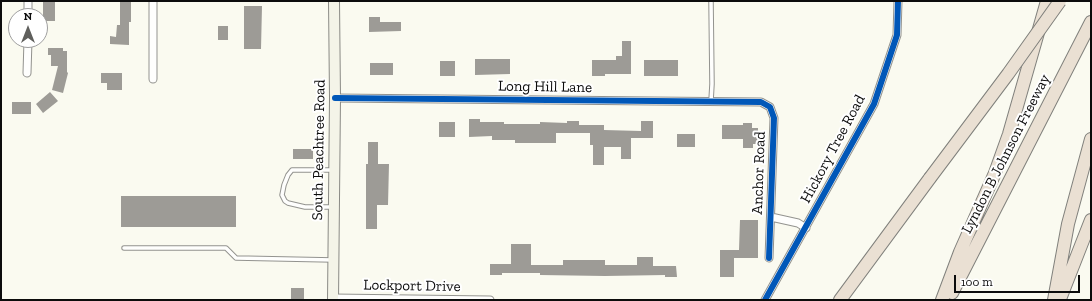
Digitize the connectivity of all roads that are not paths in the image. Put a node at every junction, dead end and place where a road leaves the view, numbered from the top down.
1 (153, 1) edge
2 (334, 1) edge
3 (711, 1) edge
4 (898, 1) edge
5 (1047, 1) edge
6 (1060, 1) edge
7 (1091, 22) edge
8 (28, 48) edge
9 (27, 73) dead end
10 (153, 79) dead end
11 (336, 98) junction
12 (711, 101) junction
13 (754, 101) joint
14 (1091, 139) edge
15 (334, 170) junction
16 (334, 207) junction
17 (771, 217) junction
18 (1091, 220) edge
19 (806, 228) junction
20 (124, 248) dead end
21 (769, 258) dead end
22 (333, 260) junction
23 (333, 299) edge
24 (490, 300) edge
25 (765, 300) edge
26 (840, 300) edge
27 (942, 300) edge
28 (948, 300) edge
29 (1054, 300) edge
30 (1060, 300) edge

1 - 10 street
2 - 11 main road, South Peachtree Road
3 - 12 lane
4 - 19 street, Hickory Tree Road
5 - 27 highway
6 - 26 highway, bridge
7 - 28 highway, Lyndon B Johnson Freeway
8 - 9 street
11 - 12 street, Long Hill Lane
11 - 15 main road, South Peachtree Road
12 - 13 street, Long Hill Lane
13 - 17 street, Anchor Road
14 - 29 highway
15 - 16 main road, South Peachtree Road
15 - 16 lane
16 - 22 main road, South Peachtree Road
17 - 19 street
17 - 21 street, Anchor Road
18 - 30 highway
19 - 25 street, Hickory Tree Road
20 - 22 lane
22 - 23 main road, South Peachtree Road
23 - 24 street, Lockport Drive

